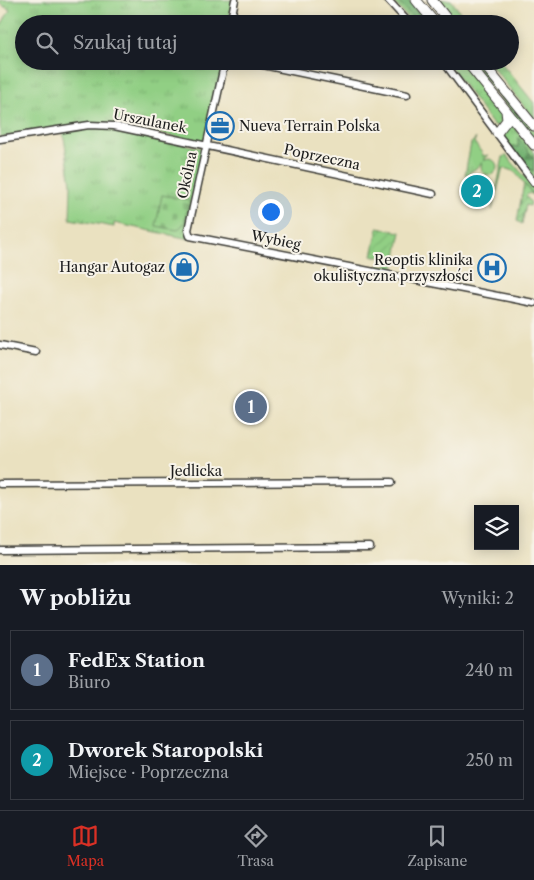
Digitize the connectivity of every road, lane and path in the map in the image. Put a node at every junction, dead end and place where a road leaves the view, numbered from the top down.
1 (235, 0) edge
2 (388, 0) edge
3 (416, 0) edge
4 (432, 0) edge
5 (232, 15) edge
6 (402, 15) edge
7 (428, 15) edge
8 (444, 15) edge
9 (223, 70) edge
10 (287, 70) edge
11 (449, 70) edge
12 (473, 70) edge
13 (488, 70) edge
14 (407, 95) dead end
15 (506, 110) junction
16 (534, 126) edge
17 (497, 133) junction
18 (0, 139) edge
19 (207, 145) junction
20 (534, 145) edge
21 (534, 183) edge
22 (433, 194) dead end
23 (190, 236) joint
24 (534, 304) edge
25 (0, 345) edge
26 (36, 352) dead end
27 (392, 482) dead end
28 (0, 484) edge
29 (370, 547) dead end
30 (0, 550) edge

1 - 5 street
2 - 6 street
3 - 7 main road
4 - 8 main road
9 - 19 street, Okólna
10 - 14 street
11 - 17 street
12 - 15 main road
13 - 16 main road
15 - 17 main road
15 - 20 main road
17 - 21 street
18 - 19 street, Urszulanek
19 - 22 street, Poprzeczna
19 - 23 street, Okólna
23 - 24 street, Wybieg
25 - 26 street
27 - 28 street, Jedlicka
29 - 30 street

